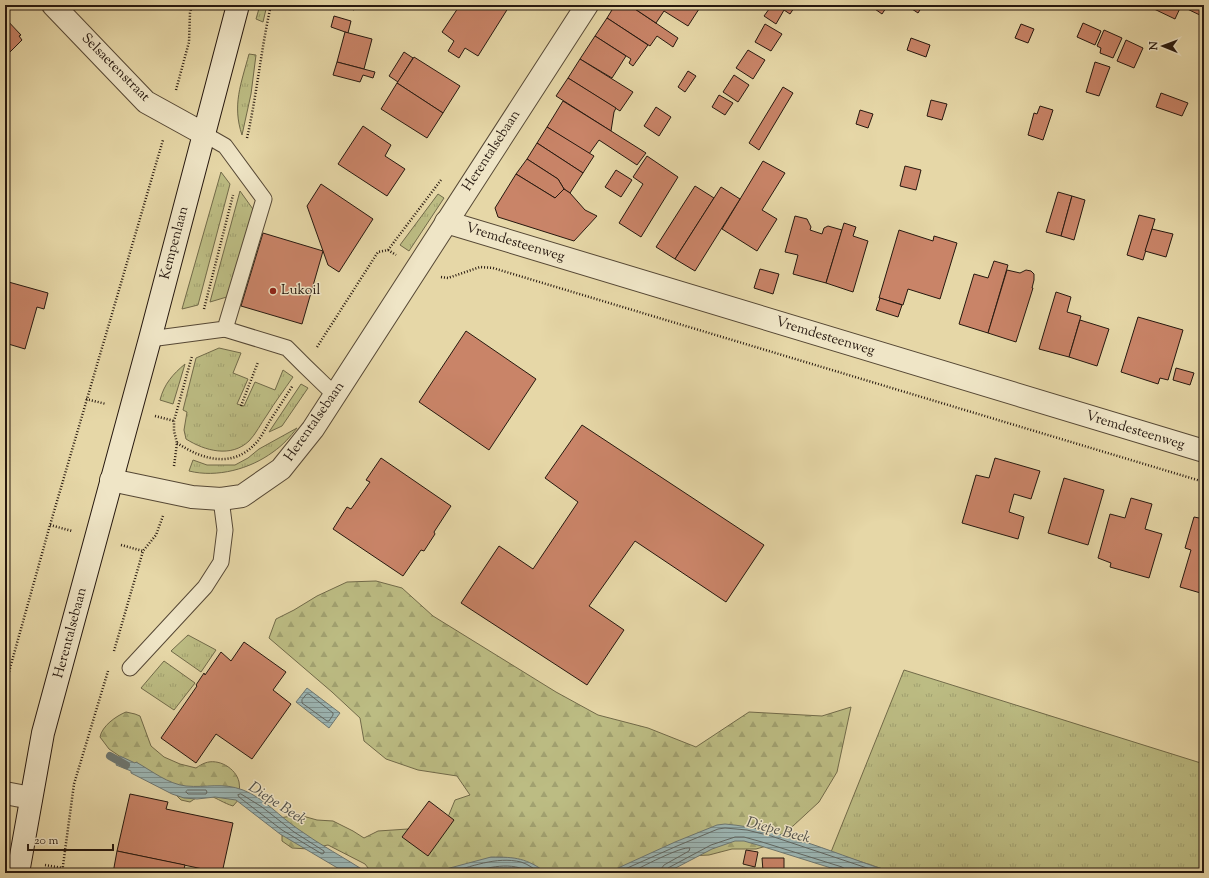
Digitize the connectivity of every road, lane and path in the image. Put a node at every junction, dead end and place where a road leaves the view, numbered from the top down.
1 (53, 5) edge
2 (192, 5) edge
3 (238, 5) edge
4 (271, 5) edge
5 (587, 5) edge
6 (170, 115) junction
7 (204, 134) junction
8 (240, 166) junction
9 (446, 222) junction
10 (388, 250) dead end
11 (416, 268) junction
12 (225, 329) junction
13 (198, 333) junction
14 (150, 339) junction
15 (266, 341) junction
16 (335, 395) junction
17 (241, 406) dead end
18 (177, 444) dead end
19 (1204, 451) edge
20 (111, 480) junction
21 (1204, 482) edge
22 (171, 492) junction
23 (221, 499) junction
24 (112, 656) dead end
25 (110, 664) dead end
26 (130, 668) dead end
27 (5, 686) edge
28 (5, 793) edge
29 (31, 798) junction
30 (18, 873) edge
31 (62, 873) edge

1 - 6 street, Selsaetenstraat
2 - 6 path
3 - 7 street, Kempenlaan
4 - 8 path
5 - 9 street, Herentalsebaan
6 - 7 street, Selsaetenstraat
6 - 27 path
7 - 8 lane
7 - 14 street, Kempenlaan
8 - 12 lane
8 - 13 path
9 - 11 street, Herentalsebaan
9 - 19 street, Vremdesteenweg
10 - 11 path
11 - 16 street, Herentalsebaan
11 - 21 path
12 - 13 lane
12 - 15 lane
13 - 14 lane
13 - 18 path
14 - 20 street, Kempenlaan
15 - 16 lane
15 - 17 path
16 - 23 street, Herentalsebaan
20 - 22 street, Herentalsebaan
20 - 29 street, Herentalsebaan
22 - 23 street, Herentalsebaan
22 - 24 path
23 - 26 lane
25 - 31 path
28 - 29 street
29 - 30 street, Herentalsebaan

